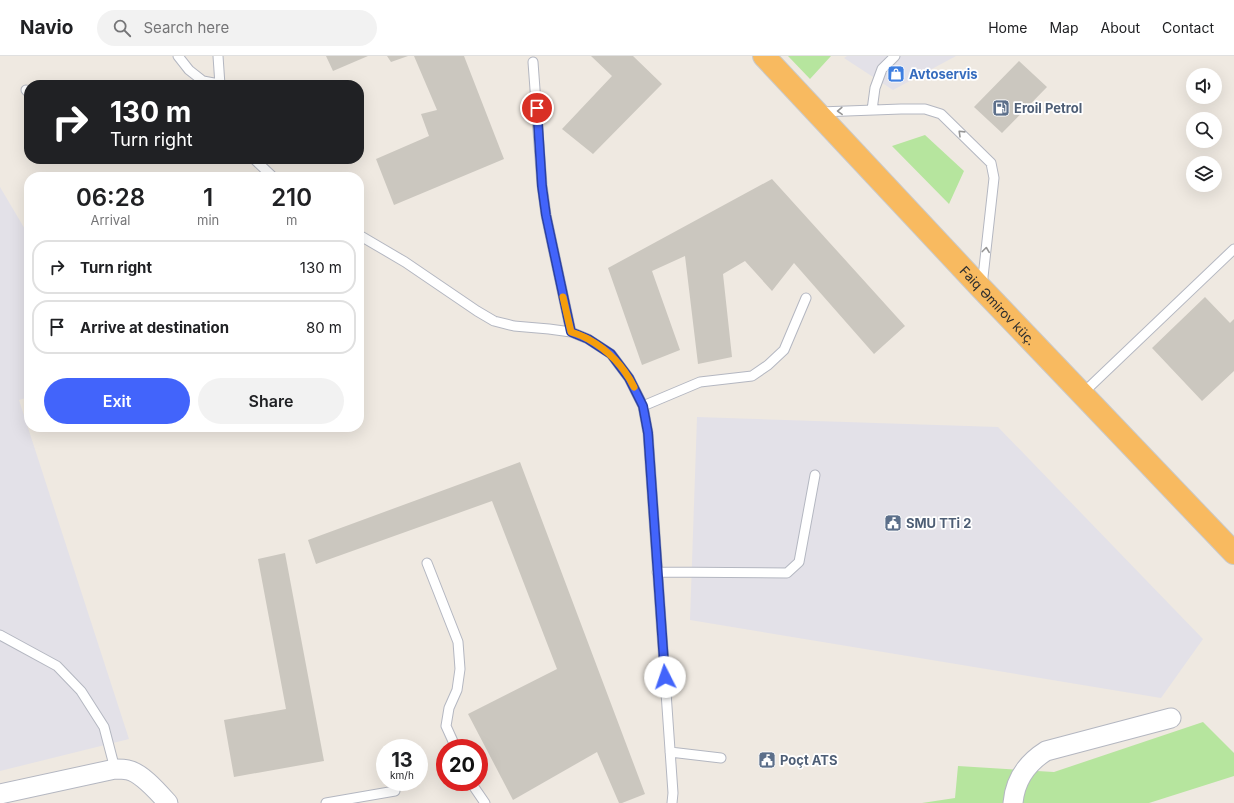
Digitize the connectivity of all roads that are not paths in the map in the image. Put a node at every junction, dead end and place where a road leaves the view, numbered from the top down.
1 (178, 56) edge
2 (218, 56) edge
3 (764, 56) edge
4 (895, 56) edge
5 (533, 62) dead end
6 (202, 80) edge
7 (220, 80) edge
8 (872, 110) junction
9 (817, 112) junction
10 (259, 164) edge
11 (268, 172) edge
12 (364, 238) edge
13 (1234, 249) edge
14 (982, 289) junction
15 (806, 298) dead end
16 (571, 332) junction
17 (1082, 394) junction
18 (643, 406) junction
19 (815, 475) dead end
20 (1234, 553) edge
21 (427, 563) dead end
22 (657, 572) junction
23 (0, 635) edge
24 (1171, 718) dead end
25 (452, 739) edge
26 (670, 752) junction
27 (722, 758) dead end
28 (115, 769) junction
29 (390, 791) edge
30 (476, 791) edge
31 (0, 794) edge
32 (168, 803) edge
33 (326, 803) edge
34 (485, 803) edge
35 (672, 803) edge
36 (1013, 803) edge

1 - 6 lane
2 - 7 lane
3 - 9 highway, Faiq Əmirov küç.
4 - 8 lane
5 - 16 lane
8 -> 9 lane
14 -> 8 lane
9 - 14 highway, Faiq Əmirov küç.
10 - 11 lane
12 - 16 lane
13 - 17 lane
14 - 17 highway, Faiq Əmirov küç.
15 - 18 lane
16 - 18 lane
17 - 20 highway, Faiq Əmirov küç.
18 - 22 lane
19 - 22 lane
21 - 25 lane
22 - 26 lane
23 - 28 lane
24 - 36 street
26 - 27 lane
26 - 35 lane
28 - 31 street
28 - 32 street
29 - 33 lane
30 - 34 lane

